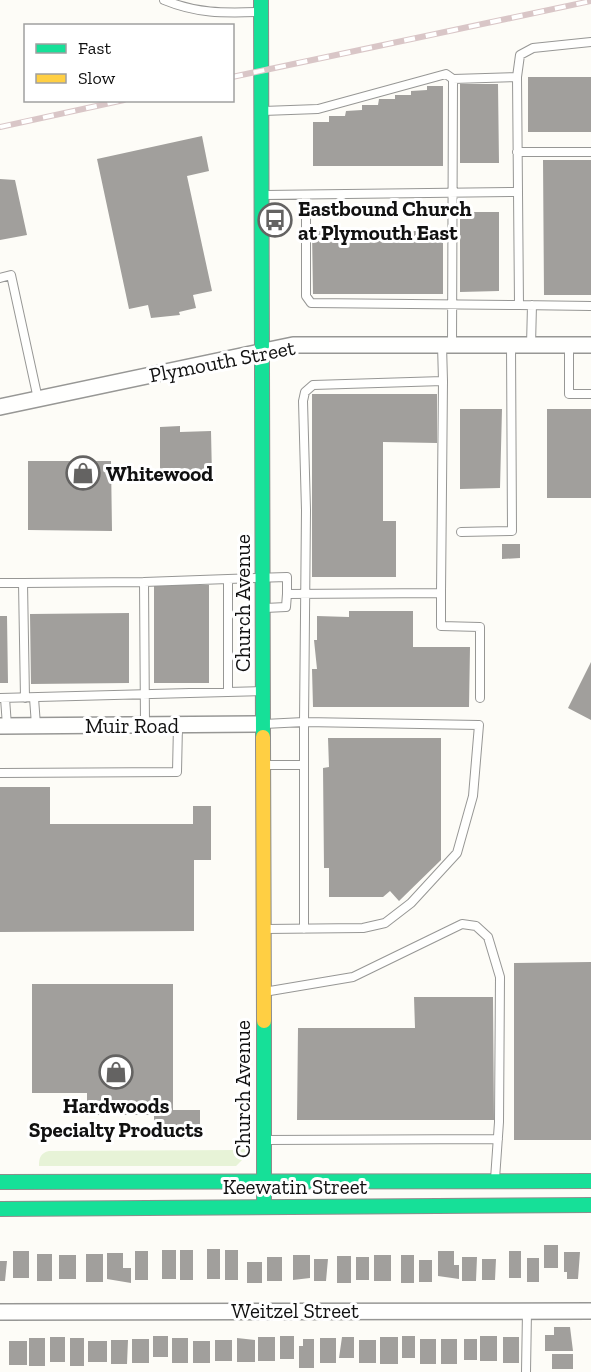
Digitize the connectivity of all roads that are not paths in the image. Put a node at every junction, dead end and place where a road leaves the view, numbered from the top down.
1 (164, 0) edge
2 (261, 6) edge
3 (591, 42) edge
4 (517, 77) junction
5 (453, 79) junction
6 (262, 111) junction
7 (517, 152) junction
8 (591, 152) edge
9 (518, 192) junction
10 (454, 193) junction
11 (262, 195) junction
12 (306, 195) junction
13 (0, 278) edge
14 (453, 305) junction
15 (519, 305) junction
16 (532, 305) junction
17 (591, 306) edge
18 (447, 345) junction
19 (511, 345) junction
20 (531, 345) junction
21 (569, 345) junction
22 (591, 345) edge
23 (262, 351) junction
24 (443, 381) junction
25 (591, 394) edge
26 (38, 399) junction
27 (0, 407) edge
28 (461, 532) dead end
29 (263, 578) junction
30 (228, 579) junction
31 (144, 582) junction
32 (0, 583) edge
33 (22, 583) junction
34 (441, 593) junction
35 (287, 594) junction
36 (305, 595) junction
37 (263, 608) junction
38 (228, 691) junction
39 (263, 691) junction
40 (144, 695) junction
41 (3, 698) edge
42 (30, 698) junction
43 (480, 698) dead end
44 (304, 722) junction
45 (263, 724) junction
46 (145, 725) junction
47 (178, 725) junction
48 (3, 726) edge
49 (36, 726) junction
50 (263, 765) junction
51 (304, 765) junction
52 (0, 773) edge
53 (263, 929) junction
54 (303, 929) junction
55 (263, 992) junction
56 (498, 1139) junction
57 (263, 1140) junction
58 (495, 1181) junction
59 (591, 1181) edge
60 (0, 1182) edge
61 (263, 1182) junction
62 (591, 1205) edge
63 (264, 1207) junction
64 (0, 1209) edge
65 (527, 1311) junction
66 (591, 1311) edge
67 (0, 1312) edge
68 (526, 1372) edge

1 - 2 lane
2 - 6 street, Church Avenue
3 - 4 lane
4 - 5 lane
4 - 7 lane
5 - 6 lane
5 - 10 lane
6 - 11 street, Church Avenue
7 - 8 lane
7 - 9 lane
9 - 10 lane
9 - 15 lane
10 - 12 lane
10 - 14 lane
11 - 12 lane
11 - 23 street, Church Avenue
12 - 14 lane
13 - 26 lane
14 - 15 lane
14 - 18 lane
15 - 16 lane
16 - 17 lane
16 - 20 lane
18 - 19 street, Plymouth Street
18 - 23 street, Plymouth Street
18 - 24 lane
19 - 20 street, Plymouth Street
19 - 28 lane
20 - 21 street, Plymouth Street
21 - 22 street, Plymouth Street
21 - 25 lane
23 - 26 street, Plymouth Street
23 - 29 street, Church Avenue
24 - 34 lane
24 - 36 lane
26 - 27 street, Plymouth Street
29 - 30 lane
29 - 35 lane
29 - 37 street, Church Avenue
30 - 31 lane
30 - 38 lane
31 - 33 lane
31 - 40 lane
32 - 33 lane
33 - 42 lane
34 - 36 lane
34 - 43 lane
35 - 36 lane
35 - 37 lane
36 - 44 lane
37 - 39 street, Church Avenue
38 - 39 lane
38 - 40 lane
39 - 45 street, Church Avenue
40 - 42 lane
40 - 46 lane
41 - 42 lane
41 - 48 lane
42 - 49 lane
44 - 45 lane
44 - 51 lane
44 - 54 lane
45 - 47 street, Muir Road
45 - 50 street, Church Avenue
46 - 47 street, Muir Road
46 - 49 street, Muir Road
47 - 52 lane
48 - 49 street, Muir Road
50 - 51 lane
50 - 53 street, Church Avenue
51 - 54 lane
53 - 54 lane
53 - 55 street, Church Avenue
55 - 56 lane
55 - 57 street, Church Avenue
56 - 57 lane
56 - 58 lane
57 - 61 street, Church Avenue
58 - 59 street, Keewatin Street
58 - 61 street, Keewatin Street
60 - 61 street, Keewatin Street
61 - 63 street, Church Avenue
62 - 63 street, Keewatin Street
63 - 64 street, Keewatin Street
65 - 66 street, Weitzel Street
65 - 67 street, Weitzel Street
65 - 68 lane

